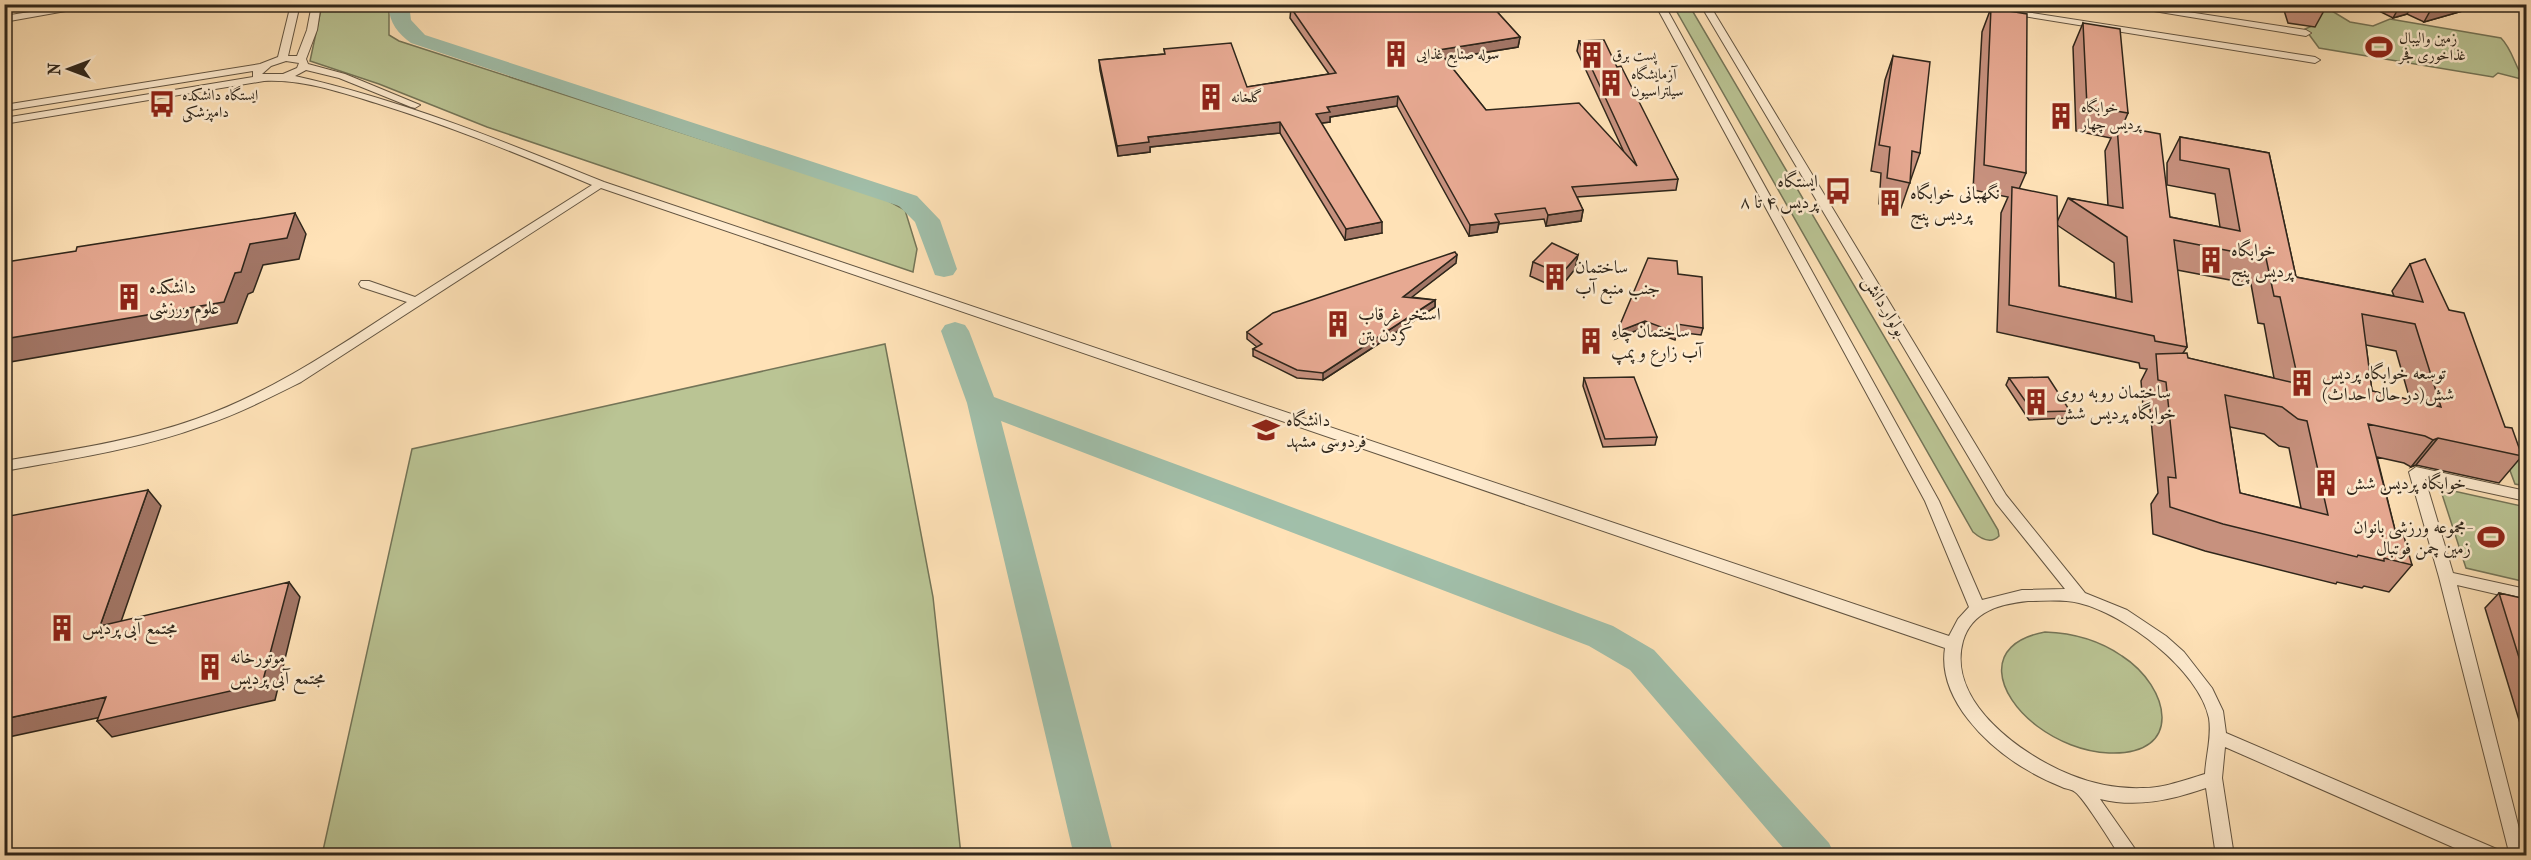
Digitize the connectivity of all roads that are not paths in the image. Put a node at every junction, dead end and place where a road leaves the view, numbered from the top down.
1 (101, 4) edge
2 (296, 4) edge
3 (317, 4) edge
4 (1659, 4) edge
5 (1704, 4) edge
6 (1953, 4) edge
7 (2115, 4) edge
8 (4, 19) edge
9 (2306, 33) dead end
10 (282, 59) junction
11 (2314, 60) dead end
12 (302, 63) junction
13 (263, 73) junction
14 (285, 77) junction
15 (4, 108) edge
16 (4, 121) edge
17 (446, 121) junction
18 (600, 184) junction
19 (365, 284) dead end
20 (415, 301) junction
21 (4, 466) edge
22 (2526, 496) edge
23 (2447, 577) junction
24 (2526, 595) edge
25 (2080, 597) junction
26 (1978, 609) junction
27 (1953, 644) junction
28 (2219, 737) junction
29 (2212, 778) junction
30 (2081, 786) junction
31 (2131, 855) edge
32 (2225, 855) edge
33 (2493, 855) edge
34 (2519, 855) edge

1 - 8 lane
2 - 10 lane
3 - 12 lane
4 - 26 lane
5 - 25 lane, بولوار دانش
6 - 11 lane
7 - 9 lane
10 - 12 lane
10 - 13 lane
12 - 14 lane
12 - 17 lane
13 - 14 lane
13 - 15 lane
13 - 16 lane
14 - 17 lane
17 - 18 lane
18 - 20 lane
18 - 27 lane
19 - 20 lane
20 - 21 lane
22 - 23 lane
23 - 24 lane
23 - 34 lane
25 - 26 lane
25 - 28 lane
26 - 27 lane
27 - 30 lane
28 - 29 lane
28 - 33 lane
29 - 30 lane
29 - 32 lane
30 - 31 lane

